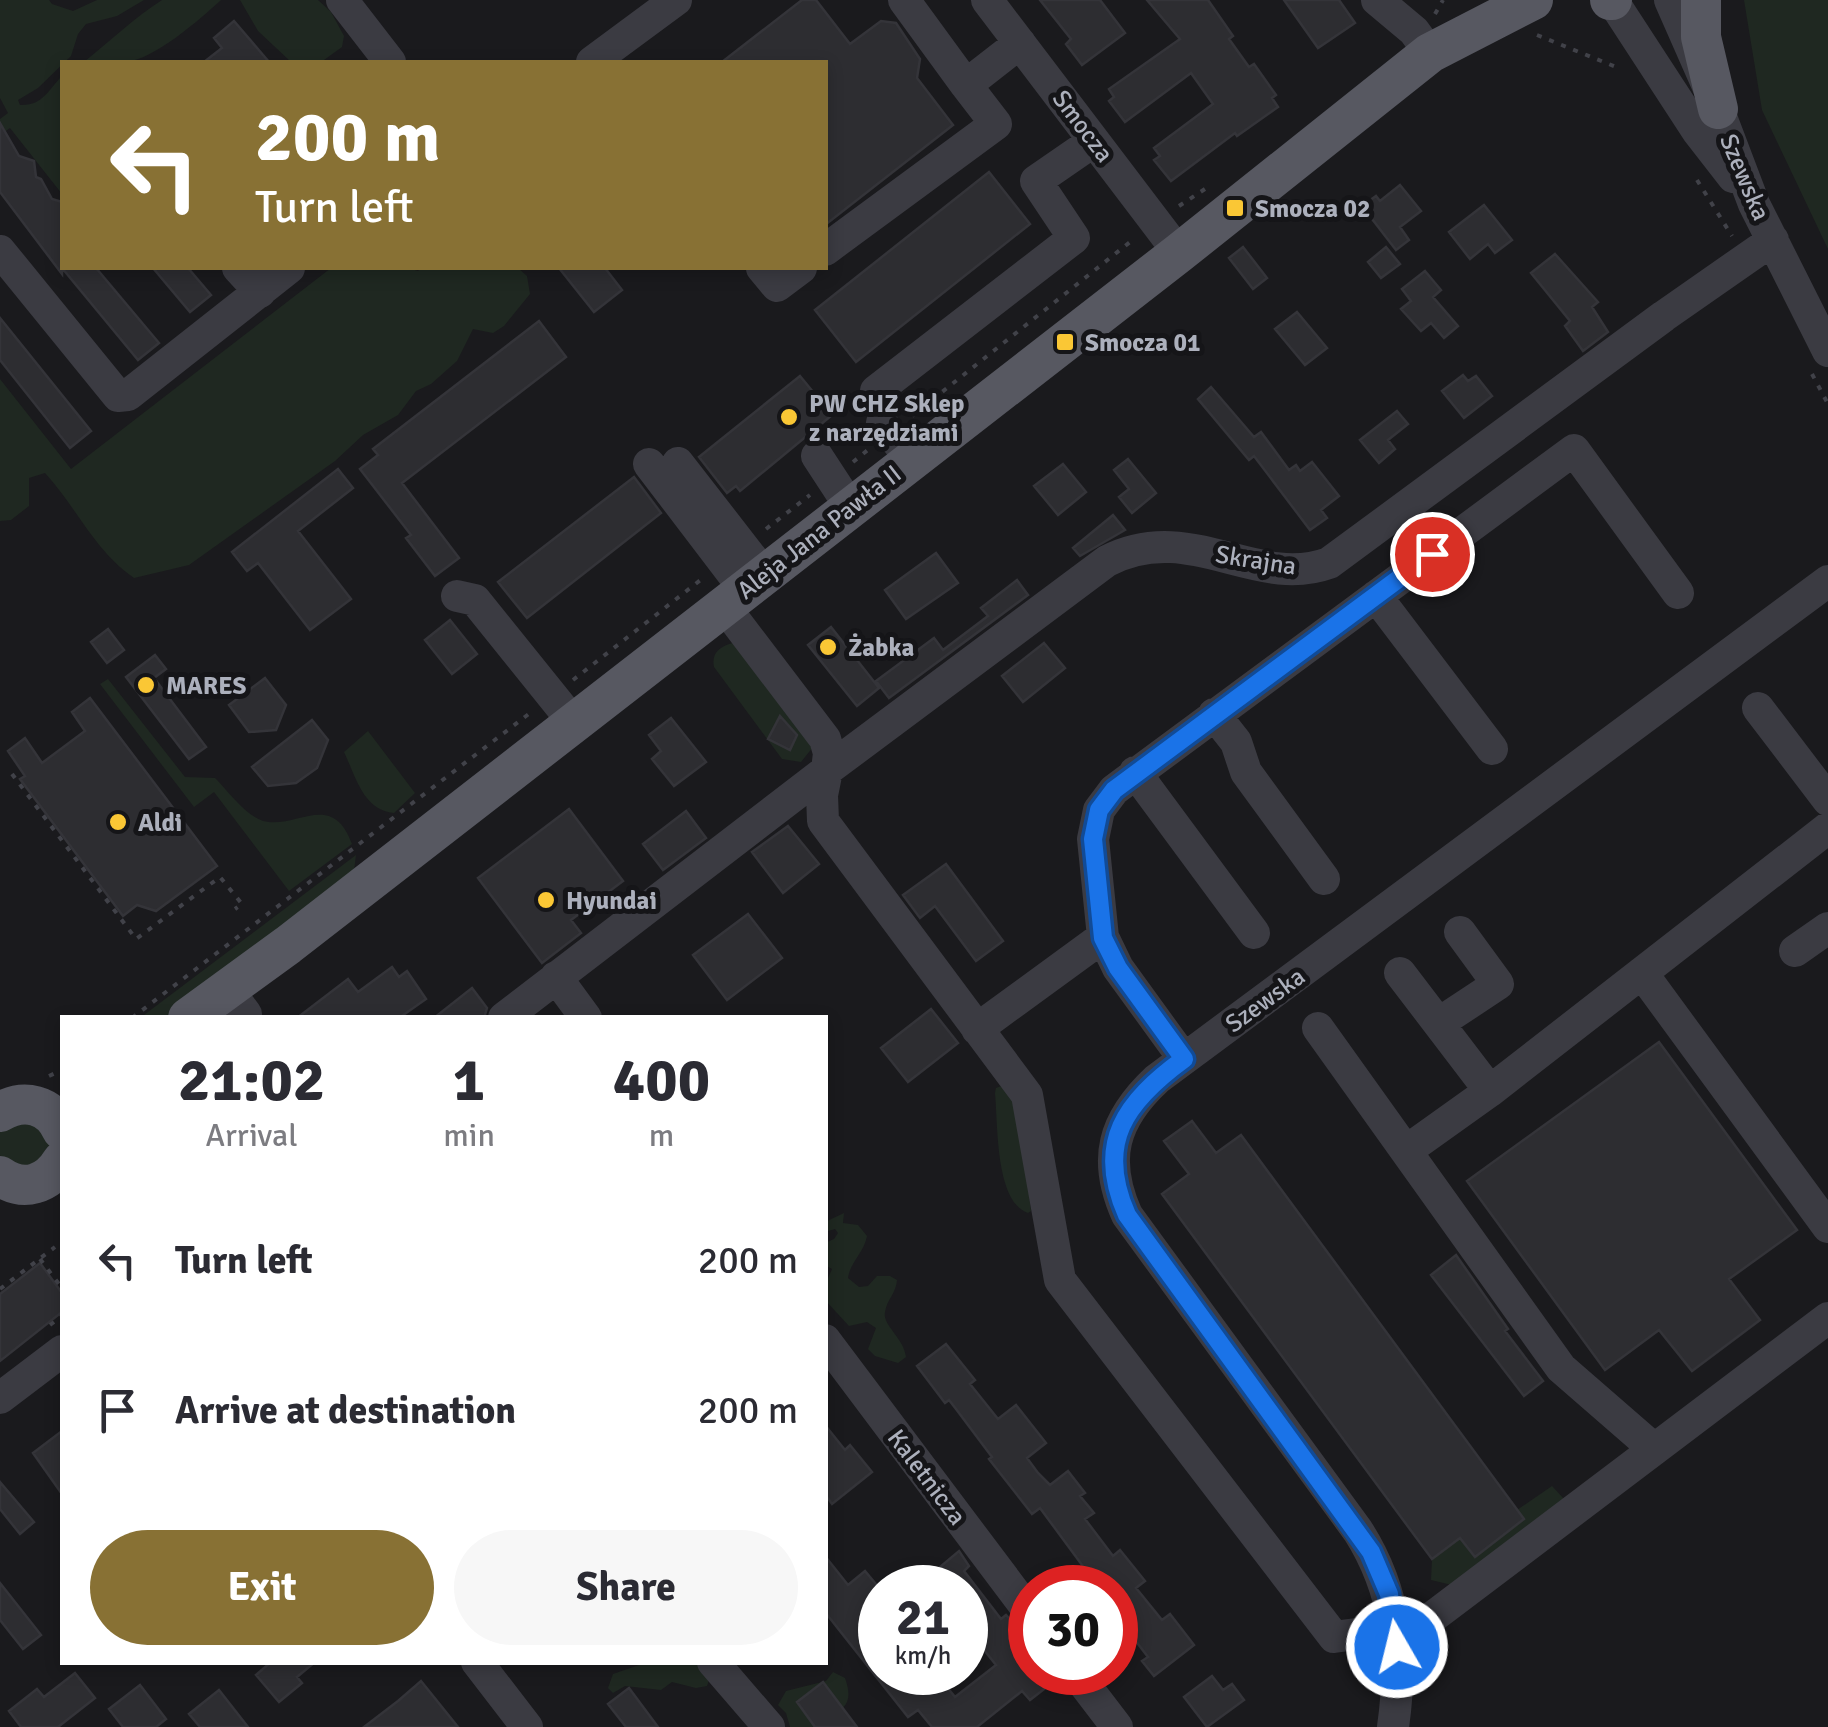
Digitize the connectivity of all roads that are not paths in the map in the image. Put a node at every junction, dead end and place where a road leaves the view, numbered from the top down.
1 (342, 0) edge
2 (676, 0) edge
3 (904, 0) edge
4 (986, 0) edge
5 (1377, 0) edge
6 (1476, 0) edge
7 (1533, 0) edge
8 (1611, 0) edge
9 (1670, 0) edge
10 (1701, 0) edge
11 (1020, 43) junction
12 (599, 45) edge
13 (1438, 48) junction
14 (388, 60) edge
15 (966, 85) junction
16 (1718, 109) junction
17 (1094, 141) junction
18 (1754, 204) junction
19 (1773, 240) junction
20 (828, 248) edge
21 (0, 251) edge
22 (1179, 253) junction
23 (240, 270) edge
24 (287, 270) edge
25 (764, 270) edge
26 (799, 270) edge
27 (260, 292) junction
28 (1828, 351) edge
29 (816, 456) dead end
30 (912, 460) junction
31 (663, 464) dead end
32 (851, 508) junction
33 (744, 590) junction
34 (1825, 590) edge
35 (1678, 593) dead end
36 (457, 596) dead end
37 (1376, 596) junction
38 (518, 626) dead end
39 (1758, 708) dead end
40 (1214, 714) junction
41 (580, 718) junction
42 (1492, 748) dead end
43 (827, 770) junction
44 (1135, 772) junction
45 (1828, 800) edge
46 (1828, 828) edge
47 (1324, 879) dead end
48 (1828, 928) edge
49 (1460, 932) dead end
50 (1254, 933) dead end
51 (1103, 938) junction
52 (1795, 951) dead end
53 (1400, 973) dead end
54 (1642, 973) junction
55 (556, 977) junction
56 (197, 1015) edge
57 (508, 1015) edge
58 (584, 1015) edge
59 (1438, 1024) junction
60 (1318, 1028) dead end
61 (977, 1030) junction
62 (1184, 1059) junction
63 (1490, 1091) junction
64 (19, 1104) edge
65 (60, 1125) edge
66 (1406, 1152) junction
67 (1828, 1227) edge
68 (1828, 1318) edge
69 (828, 1344) edge
70 (60, 1353) edge
71 (0, 1398) edge
72 (1654, 1448) junction
73 (1008, 1584) edge
74 (1396, 1631) junction
75 (479, 1665) edge
76 (716, 1665) edge
77 (1092, 1695) edge
78 (527, 1727) edge
79 (769, 1727) edge
80 (1116, 1727) edge
81 (1393, 1727) edge

1 - 14 street
2 - 12 street
3 - 15 street
4 - 11 street, Smocza
5 - 13 street
6 - 13 main road, Aleja Jana Pawła II
7 - 13 main road, Aleja Jana Pawła II
8 - 18 street
9 - 16 street, Szewska
10 - 16 main road
11 - 15 street
11 - 17 street, Smocza
13 - 22 main road, Aleja Jana Pawła II
15 - 20 street
16 - 18 street, Szewska
17 - 22 street, Smocza
17 - 30 street
18 - 19 street, Szewska
19 - 28 street, Szewska
19 - 43 street, Skrajna
21 - 27 street
22 - 30 main road, Aleja Jana Pawła II
23 - 27 street
24 - 27 street
25 - 26 street
29 - 32 street
30 - 32 main road, Aleja Jana Pawła II
31 - 33 street
32 - 33 main road, Aleja Jana Pawła II
33 - 41 main road, Aleja Jana Pawła II
33 - 43 street
34 - 62 street, Szewska
35 - 37 street
36 - 41 street
37 - 40 street
37 - 42 street
38 - 41 street
39 - 45 street
40 - 44 street
40 - 47 street
41 - 56 main road, Aleja Jana Pawła II
43 - 55 street, Skrajna
43 - 61 street
44 - 50 street
44 - 51 street
46 - 54 street
48 - 52 street
49 - 59 street
51 - 61 street
51 - 62 street
53 - 59 street
54 - 63 street
54 - 67 street
55 - 57 street, Skrajna
55 - 58 street
59 - 63 street
60 - 66 street
61 - 74 street
62 - 74 street, Szewska
63 - 66 street
64 - 65 main road
66 - 72 street
68 - 72 street
69 - 73 street, Kaletnicza
70 - 71 street
72 - 74 street
74 - 81 street, Szewska
75 - 78 street
76 - 79 street
77 - 80 street

